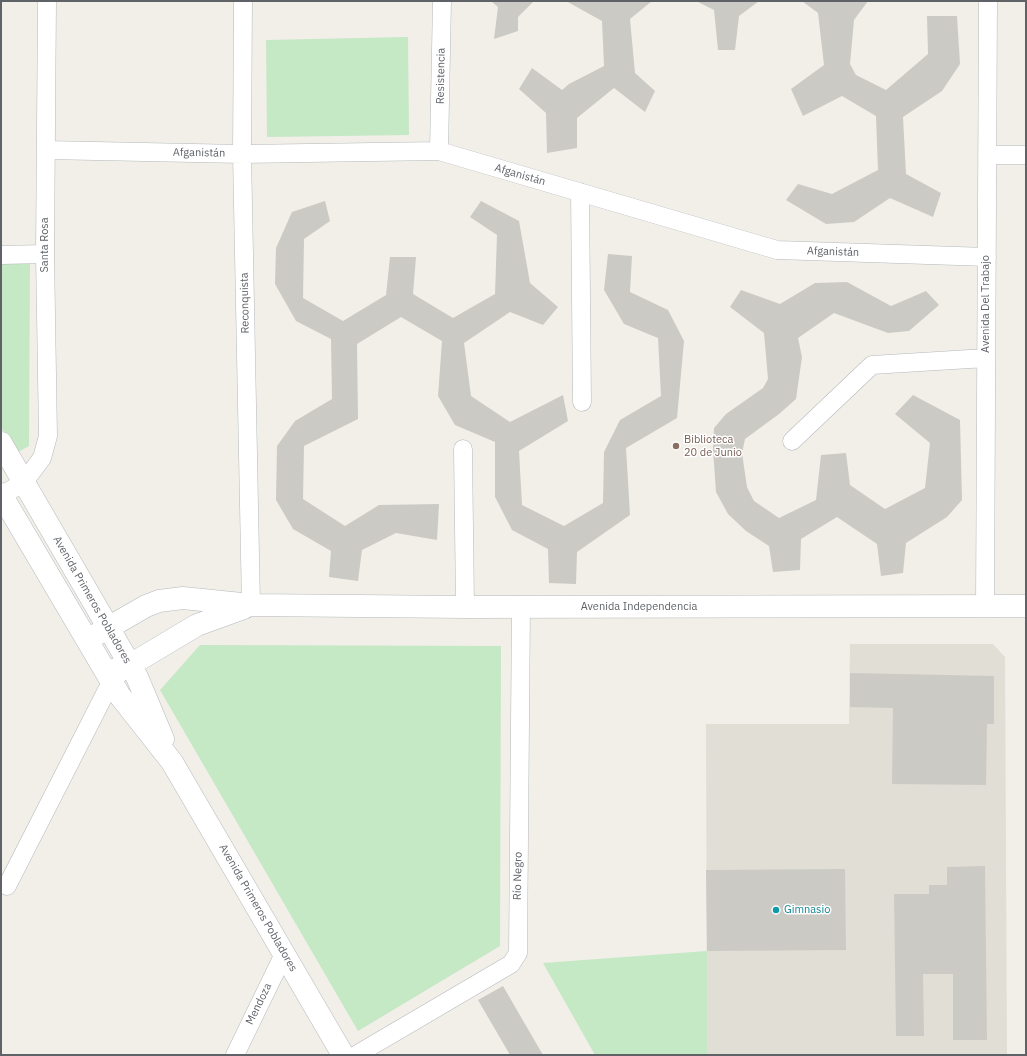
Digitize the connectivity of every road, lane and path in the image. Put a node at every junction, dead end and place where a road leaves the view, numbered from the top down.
1 (46, 1) edge
2 (243, 1) edge
3 (442, 1) edge
4 (988, 1) edge
5 (46, 150) junction
6 (439, 151) junction
7 (242, 154) junction
8 (987, 155) junction
9 (1026, 155) edge
10 (580, 192) junction
11 (45, 254) junction
12 (1, 255) edge
13 (987, 257) junction
14 (986, 358) junction
15 (582, 402) dead end
16 (792, 441) dead end
17 (1, 442) edge
18 (463, 449) dead end
19 (24, 482) junction
20 (1, 495) edge
21 (251, 605) junction
22 (985, 606) junction
23 (1026, 606) edge
24 (465, 607) junction
25 (521, 607) junction
26 (108, 628) junction
27 (87, 640) junction
28 (130, 665) junction
29 (107, 674) junction
30 (172, 762) junction
31 (7, 886) dead end
32 (284, 954) junction
33 (235, 1055) edge
34 (343, 1055) edge
35 (356, 1055) edge

1 - 5 street, Santa Rosa
2 - 7 street, Reconquista
3 - 6 street, Resistencia
4 - 8 street, Avenida Del Trabajo
5 - 7 street, Afganistán
5 - 11 street, Santa Rosa
6 - 7 street, Afganistán
6 - 10 street, Afganistán
7 - 21 street, Reconquista
8 - 9 street
8 - 13 street, Avenida Del Trabajo
10 - 13 street, Afganistán
10 - 15 street
11 - 12 street
11 - 19 street, Santa Rosa
13 - 14 street, Avenida Del Trabajo
14 - 16 street
14 - 22 street, Avenida Del Trabajo
17 - 19 street, Avenida Primeros Pobladores
18 - 24 street
19 - 20 street
19 - 26 street, Avenida Primeros Pobladores
20 - 27 street, Avenida Primeros Pobladores
21 - 24 street, Avenida Independencia
21 - 26 street, Avenida Independencia
21 - 28 street, Avenida Independencia
22 - 23 street, Avenida Independencia
22 - 25 street, Avenida Independencia
24 - 25 street, Avenida Independencia
25 - 35 street, Río Negro
26 - 27 street, Avenida Independencia
26 - 28 street, Avenida Primeros Pobladores
27 - 29 street, Avenida Primeros Pobladores
28 - 29 street, Avenida Independencia
28 - 30 street, Avenida Primeros Pobladores
29 - 30 street, Avenida Primeros Pobladores
29 - 31 street
30 - 32 street, Avenida Primeros Pobladores
32 - 33 street, Mendoza
32 - 34 street, Avenida Primeros Pobladores

